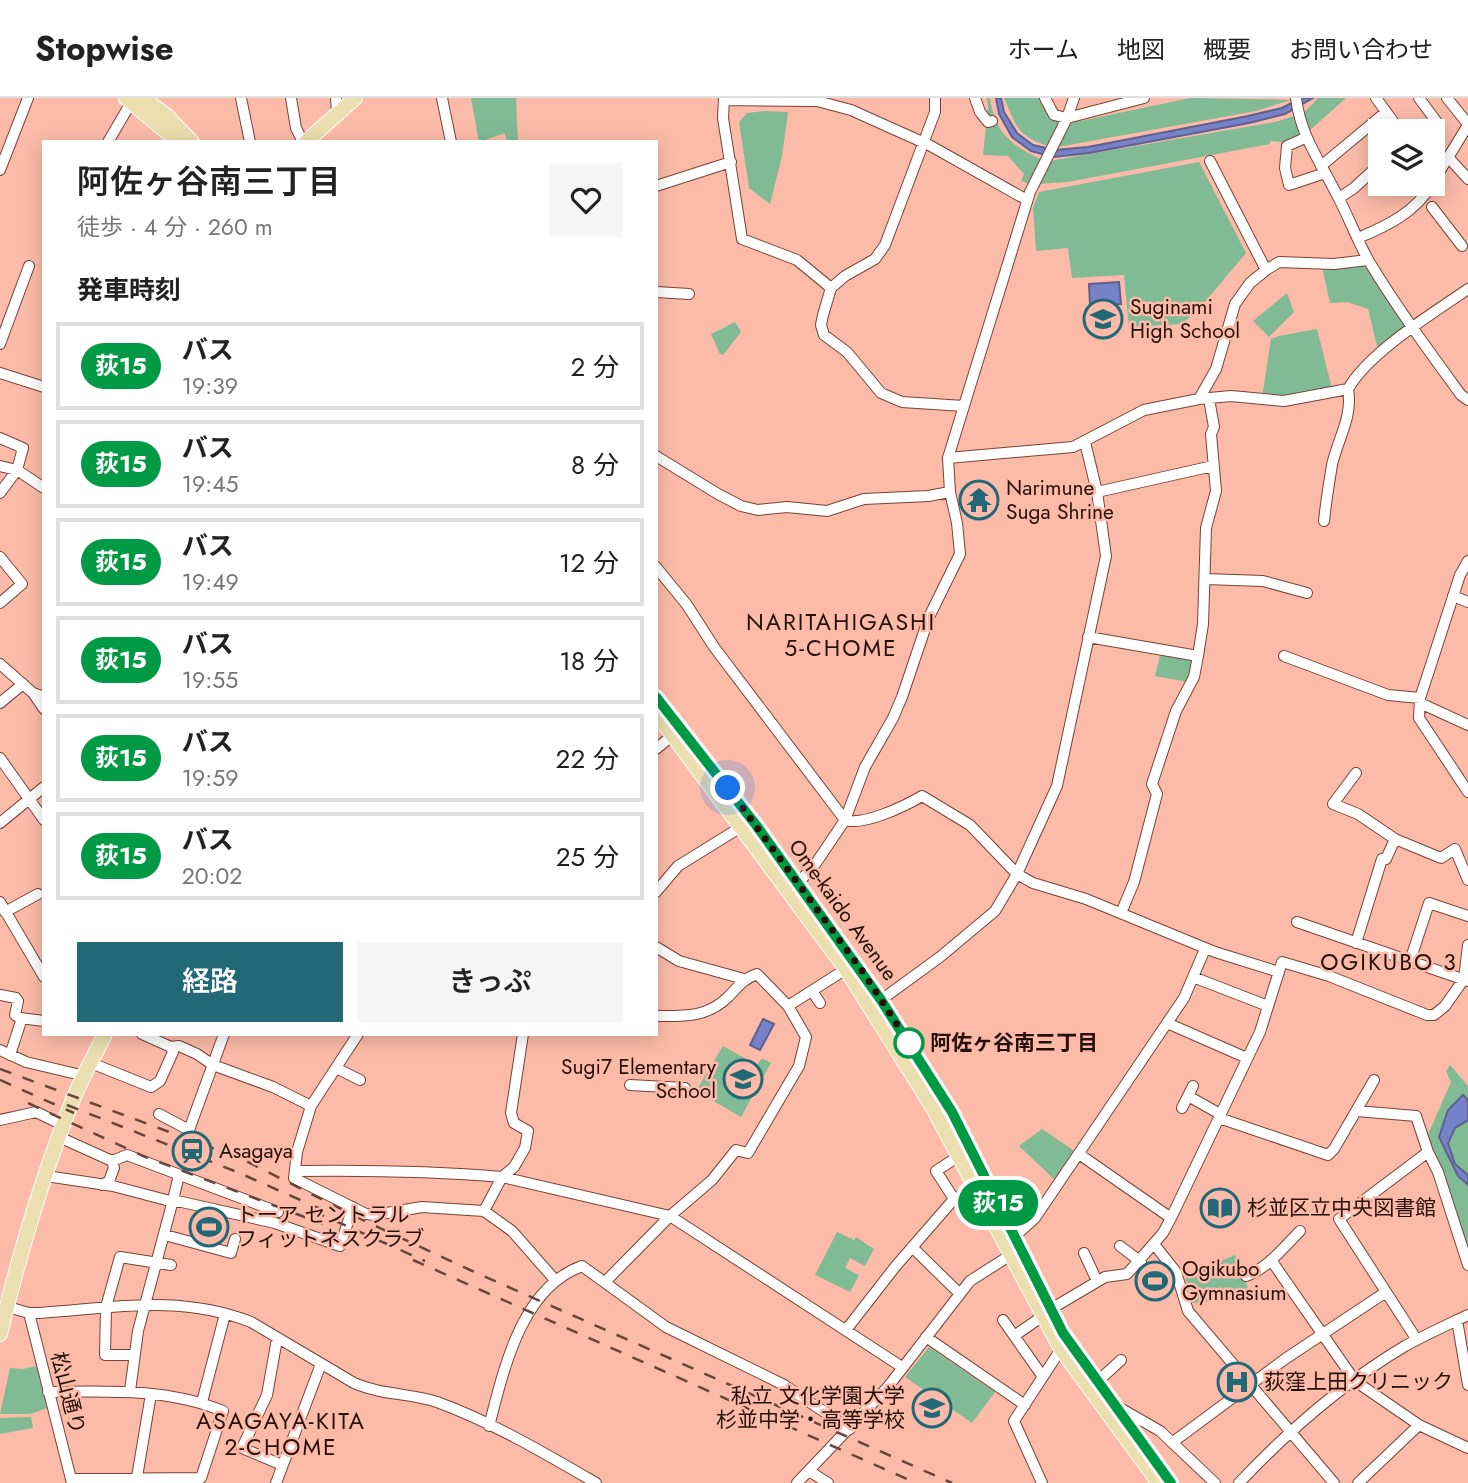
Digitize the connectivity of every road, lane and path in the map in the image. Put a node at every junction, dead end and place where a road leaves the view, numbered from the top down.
1 (28, 98) edge
2 (241, 98) edge
3 (290, 98) edge
4 (336, 98) edge
5 (355, 98) edge
6 (442, 98) edge
7 (935, 98) edge
8 (975, 98) edge
9 (1045, 98) edge
10 (1074, 98) edge
11 (1144, 98) edge
12 (1296, 98) edge
13 (1376, 98) edge
14 (1447, 98) edge
15 (134, 99) edge
16 (724, 99) edge
17 (791, 99) edge
18 (1421, 99) edge
19 (1386, 111) junction
20 (337, 113) junction
21 (1067, 118) junction
22 (1392, 119) edge
23 (1435, 119) edge
24 (992, 121) dead end
25 (1468, 125) edge
26 (1305, 138) junction
27 (109, 140) edge
28 (173, 140) edge
29 (190, 140) edge
30 (250, 140) edge
31 (303, 140) edge
32 (306, 140) edge
33 (450, 140) edge
34 (923, 142) junction
35 (1448, 157) junction
36 (1210, 161) dead end
37 (731, 162) junction
38 (1445, 162) edge
39 (1323, 169) junction
40 (0, 170) edge
41 (1368, 175) edge
42 (1468, 179) edge
43 (658, 186) edge
44 (1426, 196) edge
45 (1339, 198) junction
46 (1027, 200) junction
47 (1432, 207) dead end
48 (1358, 238) junction
49 (1466, 247) edge
50 (1368, 260) junction
51 (29, 267) dead end
52 (1265, 270) junction
53 (831, 288) junction
54 (1468, 289) edge
55 (658, 292) edge
56 (689, 294) dead end
57 (1412, 329) junction
58 (0, 344) edge
59 (0, 373) edge
60 (42, 386) edge
61 (1348, 389) junction
62 (1466, 394) edge
63 (1204, 399) junction
64 (964, 405) junction
65 (0, 438) edge
66 (1084, 442) junction
67 (658, 457) edge
68 (948, 458) junction
69 (0, 466) edge
70 (1213, 466) junction
71 (17, 470) junction
72 (42, 487) edge
73 (950, 492) junction
74 (1097, 492) junction
75 (0, 493) edge
76 (1324, 521) dead end
77 (1, 561) edge
78 (1468, 562) edge
79 (658, 569) edge
80 (1205, 579) junction
81 (1307, 593) dead end
82 (1453, 596) junction
83 (0, 603) edge
84 (1468, 603) edge
85 (1088, 638) junction
86 (1198, 656) junction
87 (1283, 656) dead end
88 (0, 664) edge
89 (23, 684) junction
90 (38, 695) edge
91 (658, 700) edge
92 (1420, 701) junction
93 (0, 703) edge
94 (658, 716) edge
95 (1468, 725) edge
96 (673, 735) junction
97 (658, 747) edge
98 (0, 758) edge
99 (1356, 773) dead end
100 (42, 789) edge
101 (1468, 792) edge
102 (29, 799) junction
103 (42, 817) edge
104 (845, 820) junction
105 (0, 823) edge
106 (741, 827) junction
107 (1395, 839) junction
108 (1017, 874) junction
109 (1468, 880) edge
110 (797, 883) junction
111 (658, 890) edge
112 (38, 894) dead end
113 (2, 907) edge
114 (1121, 913) junction
115 (1468, 916) edge
116 (1297, 922) dead end
117 (1356, 943) junction
118 (1468, 945) edge
119 (658, 948) edge
120 (1205, 949) junction
121 (1410, 961) junction
122 (846, 969) junction
123 (1279, 972) junction
124 (42, 974) edge
125 (1193, 977) junction
126 (744, 979) junction
127 (1466, 980) edge
128 (812, 991) junction
129 (0, 995) edge
130 (881, 1000) junction
131 (820, 1003) dead end
132 (788, 1006) junction
133 (1268, 1006) junction
134 (658, 1016) edge
135 (22, 1018) junction
136 (42, 1021) edge
137 (1167, 1023) junction
138 (105, 1036) edge
139 (147, 1036) edge
140 (224, 1036) edge
141 (357, 1036) edge
142 (523, 1036) edge
143 (171, 1046) junction
144 (5, 1052) edge
145 (1247, 1058) junction
146 (213, 1065) junction
147 (336, 1068) junction
148 (88, 1069) junction
149 (360, 1080) dead end
150 (1374, 1080) dead end
151 (630, 1085) dead end
152 (685, 1088) dead end
153 (311, 1106) junction
154 (1182, 1108) dead end
155 (1357, 1111) junction
156 (159, 1114) dead end
157 (1220, 1116) junction
158 (0, 1120) edge
159 (61, 1131) junction
160 (1428, 1152) junction
161 (1079, 1154) junction
162 (959, 1156) junction
163 (112, 1161) junction
164 (178, 1175) junction
165 (294, 1175) junction
166 (46, 1176) junction
167 (502, 1177) junction
168 (197, 1182) junction
169 (107, 1186) junction
170 (173, 1200) junction
171 (191, 1203) junction
172 (353, 1208) junction
173 (278, 1212) dead end
174 (484, 1212) junction
175 (670, 1216) junction
176 (1171, 1218) junction
177 (1300, 1231) dead end
178 (164, 1236) junction
179 (235, 1239) dead end
180 (1154, 1244) junction
181 (1016, 1246) junction
182 (1120, 1246) dead end
183 (912, 1247) junction
184 (1084, 1253) dead end
185 (1271, 1260) junction
186 (157, 1262) junction
187 (1140, 1262) junction
188 (171, 1265) dead end
189 (1468, 1265) edge
190 (1246, 1276) dead end
191 (555, 1280) junction
192 (606, 1281) junction
193 (1097, 1282) junction
194 (1386, 1292) junction
195 (959, 1293) junction
196 (144, 1303) junction
197 (4, 1306) edge
198 (106, 1307) junction
199 (29, 1312) junction
200 (1047, 1313) junction
201 (225, 1314) junction
202 (1463, 1318) edge
203 (1003, 1320) dead end
204 (846, 1330) junction
205 (0, 1334) edge
206 (1321, 1335) junction
207 (1014, 1336) junction
208 (926, 1337) junction
209 (277, 1339) junction
210 (1417, 1340) junction
211 (1061, 1349) junction
212 (134, 1355) junction
213 (1121, 1360) dead end
214 (321, 1364) junction
215 (902, 1367) junction
216 (1044, 1377) junction
217 (1354, 1381) junction
218 (1097, 1382) junction
219 (1468, 1382) edge
220 (1251, 1383) junction
221 (130, 1391) junction
222 (48, 1392) junction
223 (151, 1394) junction
224 (202, 1402) junction
225 (1025, 1405) junction
226 (1108, 1406) junction
227 (1126, 1421) junction
228 (1419, 1425) junction
229 (489, 1426) junction
230 (1153, 1427) junction
231 (850, 1429) junction
232 (1290, 1430) junction
233 (1173, 1442) junction
234 (1139, 1445) junction
235 (1468, 1448) edge
236 (282, 1465) junction
237 (809, 1471) junction
238 (137, 1478) junction
239 (171, 1480) edge
240 (72, 1481) edge
241 (276, 1483) edge
242 (596, 1483) edge
243 (797, 1483) edge
244 (828, 1483) edge
245 (1042, 1483) edge
246 (1158, 1483) edge
247 (1171, 1483) edge
248 (1215, 1483) edge
249 (1239, 1483) edge
250 (1334, 1483) edge
251 (1358, 1483) edge

1 - 40 street
2 - 30 street
3 - 31 street
4 - 20 street
5 - 20 main road
6 - 33 street
7 - 34 street
8 - 24 street
9 - 21 street
10 - 21 street
11 - 21 street
12 - 26 street
13 - 19 street
14 - 25 street
15 - 27 street
15 - 28 main road
15 - 29 main road
16 - 17 street
16 - 37 street
17 - 34 street
18 - 23 street
19 - 22 street
19 - 39 street
20 - 32 main road
21 - 46 street
25 - 35 street
26 - 39 street
26 - 39 street
34 - 46 street
34 - 53 street
35 - 38 street
35 - 42 street
36 - 52 street
37 - 43 street
37 - 53 street
39 - 45 street
41 - 45 street
44 - 48 street
45 - 48 street
46 - 64 street
47 - 49 street
48 - 50 street
50 - 52 street
50 - 57 street
51 - 58 street
52 - 63 street
53 - 64 street
54 - 57 street
55 - 56 street
57 - 61 street
57 - 62 street
59 - 60 street
61 - 63 street
61 - 76 street
63 - 66 street
63 - 70 street
64 - 68 street
65 - 71 street
66 - 68 street
66 - 74 street
67 - 73 street
68 - 73 street
69 - 71 street
70 - 74 street
70 - 80 street
71 - 72 street
71 - 75 street
73 - 104 street
74 - 85 street
77 - 83 street
78 - 82 street
79 - 104 street
80 - 81 street
80 - 86 street
82 - 84 street
82 - 92 street
85 - 86 street
85 - 108 street
86 - 114 street
87 - 92 street
88 - 89 street
89 - 90 street
89 - 93 street
91 - 110 main road, Ome-kaido Avenue
92 - 95 street
92 - 101 street
94 - 96 main road, Ome-kaido Avenue
96 - 97 street
96 - 106 main road, Ome-kaido Avenue
98 - 102 street
99 - 107 street
100 - 102 street
102 - 103 street
102 - 105 street
104 - 108 street
104 - 110 street
106 - 111 street
106 - 122 main road, Ome-kaido Avenue
107 - 109 street
107 - 117 street
108 - 114 street
108 - 130 street
110 - 130 main road, Ome-kaido Avenue
112 - 113 street
113 - 124 street
114 - 120 street
115 - 121 street
116 - 117 street
117 - 121 street
118 - 127 street
119 - 126 street
120 - 123 street
120 - 125 street
121 - 127 street
122 - 128 street
122 - 162 main road, Ome-kaido Avenue
123 - 127 street
123 - 133 street
125 - 133 street
125 - 137 street
126 - 132 street
126 - 134 street
128 - 131 street
128 - 132 street
129 - 135 street
130 - 181 main road, Ome-kaido Avenue
132 - 175 street
133 - 145 street
135 - 136 street
135 - 144 street
137 - 145 street
137 - 161 street
138 - 148 main road
139 - 143 street
140 - 146 street
141 - 147 street
142 - 167 street
143 - 146 street
143 - 148 street
144 - 148 street
145 - 157 street
146 - 153 street
146 - 156 street
147 - 149 street
147 - 153 street
148 - 159 main road
150 - 155 street
151 - 152 street
153 - 165 street
154 - 157 street
155 - 157 street
155 - 160 street
157 - 176 street
158 - 159 street
159 - 163 street
159 - 166 main road
160 - 189 street
160 - 194 street
161 - 176 street
161 - 181 street
162 - 181 main road, Ome-kaido Avenue
162 - 183 street
163 - 164 street
163 - 169 street
164 - 168 street
164 - 170 street
165 - 167 street
165 - 172 street
166 - 169 street
166 - 197 main road
167 - 174 street
167 - 175 street
168 - 171 street
168 - 173 street
169 - 170 street
170 - 171 street
170 - 178 street
171 - 172 street
172 - 174 street
174 - 191 street
175 - 192 street
175 - 204 street
176 - 180 street
177 - 185 street
178 - 179 street
178 - 186 street
180 - 187 street
180 - 220 street
181 - 195 street
181 - 200 main road, Ome-kaido Avenue
182 - 187 street
183 - 195 street
183 - 204 street
184 - 193 street
185 - 190 street
185 - 206 street
186 - 188 street
186 - 196 street
186 - 198 street
187 - 193 street
191 - 192 street
191 - 229 street
192 - 231 street
193 - 200 street
194 - 206 street
194 - 210 street
195 - 208 street
196 - 198 street
196 - 201 street
196 - 212 street
197 - 199 street
197 - 205 main road
198 - 199 street
198 - 212 street
199 - 222 street, 松山通り
200 - 207 street
200 - 211 main road, Ome-kaido Avenue
200 - 218 main road, Ome-kaido Avenue
201 - 209 street
201 - 224 street
202 - 210 street
202 - 219 street
203 - 207 street
204 - 215 street
206 - 217 street
206 - 220 street
207 - 216 street
208 - 215 street
208 - 225 street
209 - 214 street
209 - 236 street
210 - 217 street
211 - 216 street
211 - 226 main road, Ome-kaido Avenue
212 - 221 street
213 - 218 street
214 - 229 street
214 - 236 street
215 - 231 street
216 - 225 street
217 - 228 street
217 - 232 street
218 - 226 main road, Ome-kaido Avenue
220 - 232 street
220 - 233 street
221 - 222 street
221 - 223 street
222 - 240 street, 松山通り
223 - 224 street
223 - 238 street
224 - 239 street
225 - 245 street
226 - 227 main road, Ome-kaido Avenue
226 - 230 street
226 - 234 main road, Ome-kaido Avenue
227 - 230 street
227 - 234 main road, Ome-kaido Avenue
228 - 235 street
228 - 251 street
229 - 242 street
230 - 233 street
230 - 234 street
231 - 237 street
232 - 249 street
232 - 250 street
233 - 248 street
234 - 246 main road, Ome-kaido Avenue
234 - 247 main road, Ome-kaido Avenue
236 - 241 street
237 - 243 street
237 - 244 street
238 - 239 street
238 - 240 street

